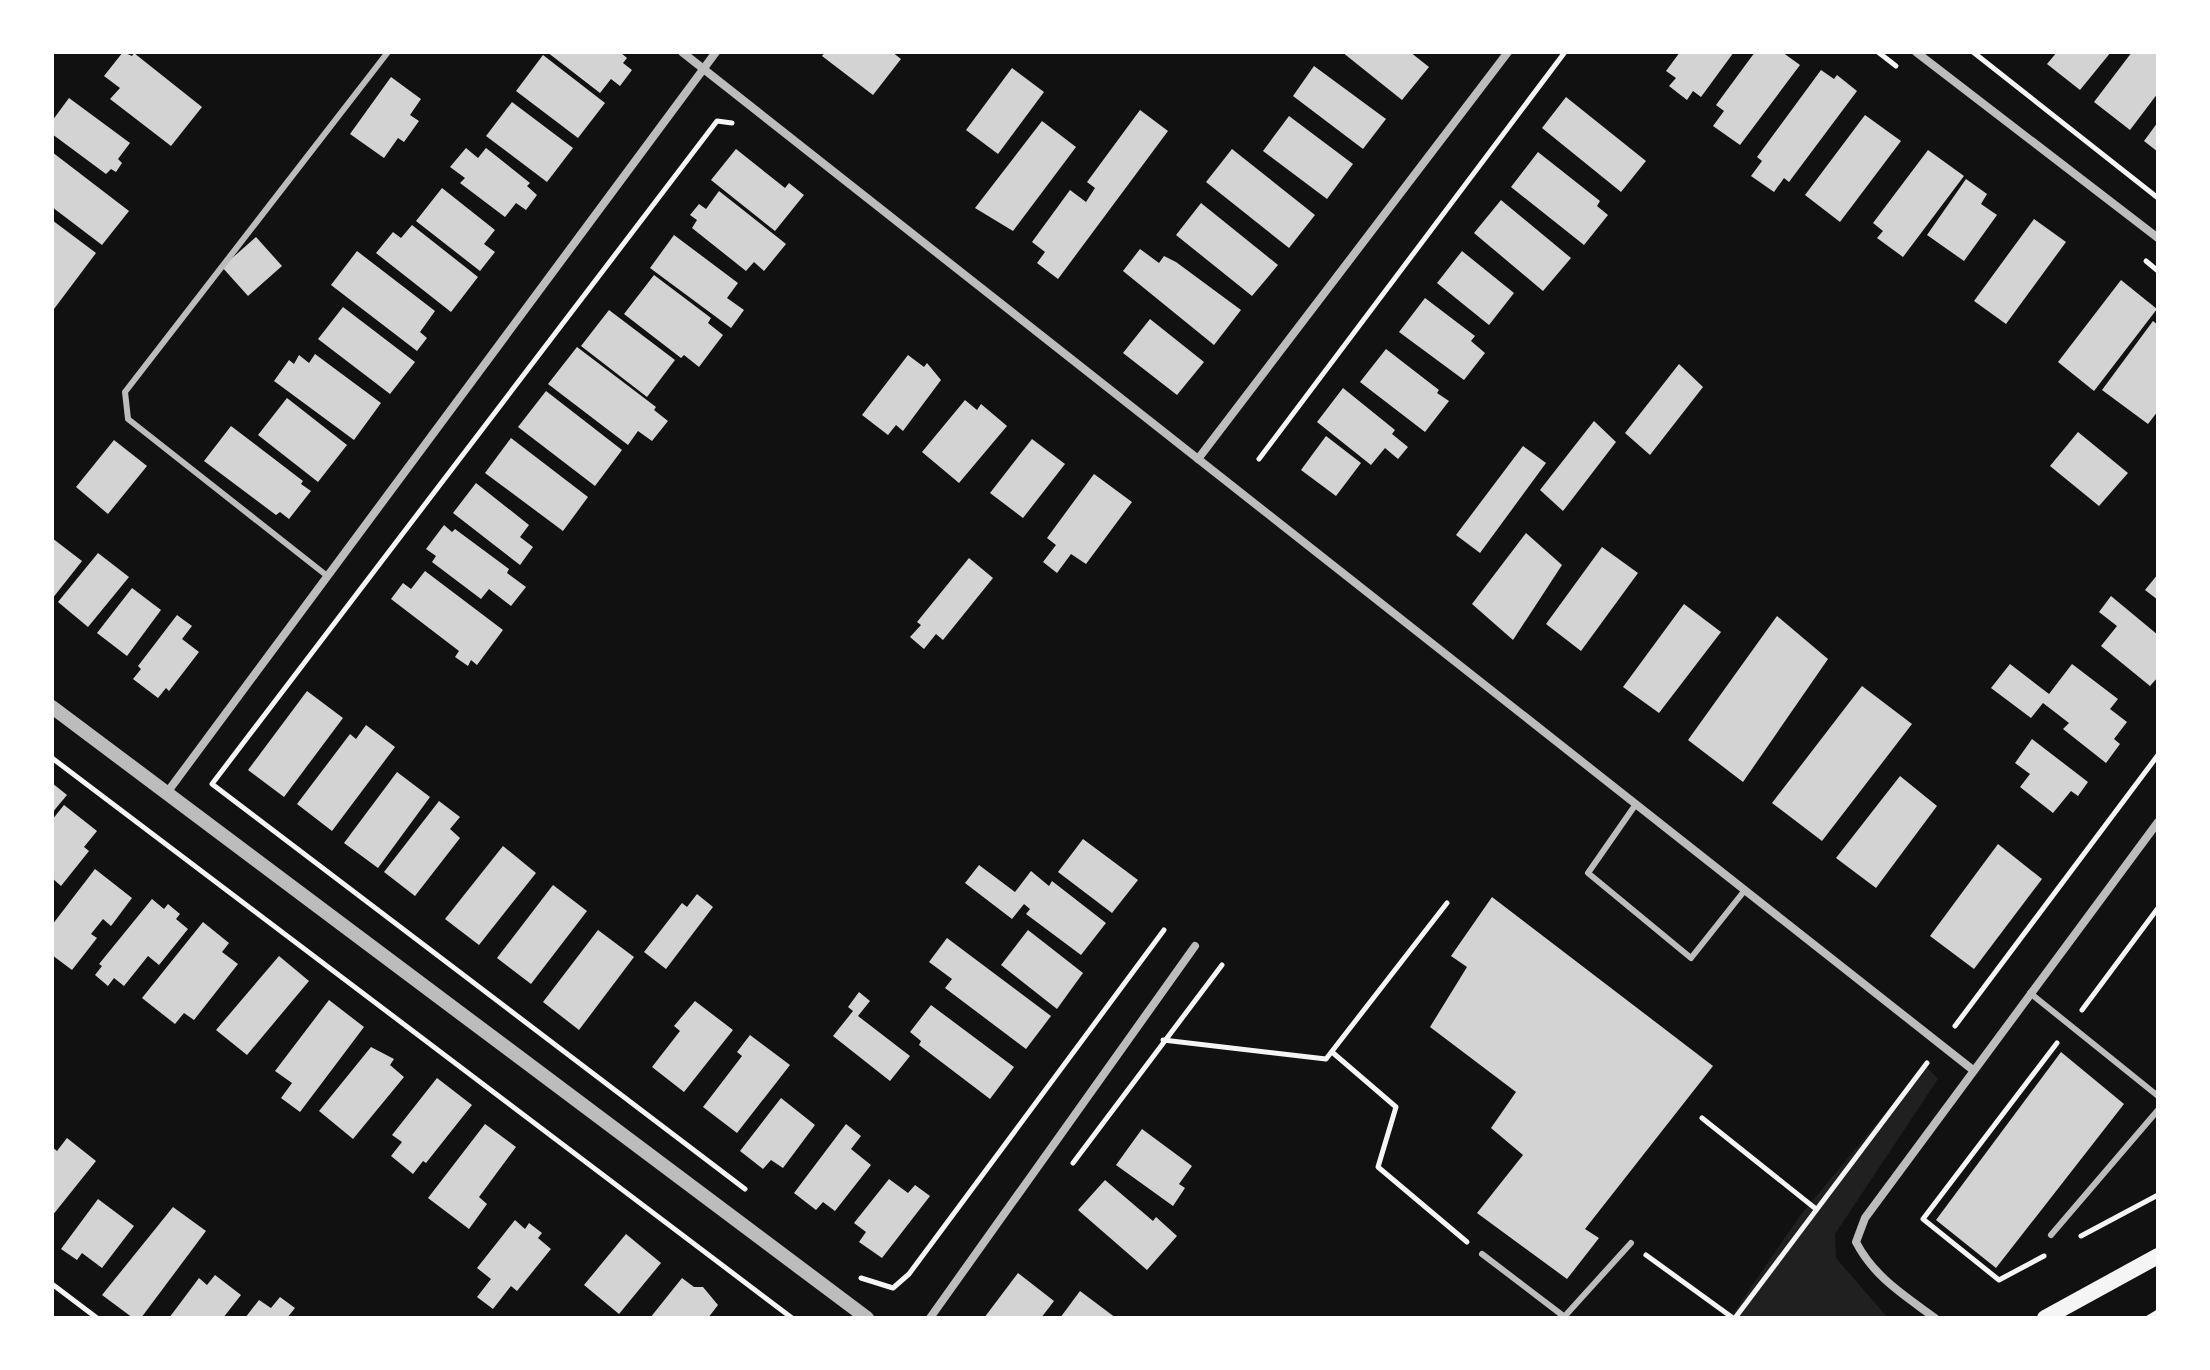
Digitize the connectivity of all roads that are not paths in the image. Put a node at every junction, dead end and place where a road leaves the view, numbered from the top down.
1 (388, 52) edge
2 (682, 52) edge
3 (716, 52) edge
4 (1508, 52) edge
5 (1916, 52) edge
6 (703, 68) junction
7 (2158, 238) edge
8 (1198, 459) junction
9 (326, 575) junction
10 (52, 707) edge
11 (166, 795) junction
12 (1636, 804) junction
13 (2158, 822) edge
14 (1745, 890) junction
15 (1195, 946) dead end
16 (2030, 993) junction
17 (1973, 1070) junction
18 (2158, 1096) edge
19 (2158, 1110) edge
20 (2051, 1235) dead end
21 (1631, 1243) road end
22 (1482, 1254) road end
23 (2158, 1256) edge
24 (1565, 1317) edge
25 (867, 1318) edge
26 (930, 1318) edge
27 (1935, 1318) edge
28 (2045, 1318) edge

1 - 9 lane
2 - 6 street
3 - 6 street
4 - 8 street
5 - 7 street
6 - 8 street
6 - 9 street
8 - 12 street
9 - 11 street
10 - 11 street
11 - 25 street
12 - 14 street
12 - 14 lane
13 - 16 street
14 - 17 street
15 - 26 street
16 - 17 street
16 - 18 lane
17 - 27 street
19 - 20 lane
21 - 24 lane
22 - 24 lane
23 - 28 main road

